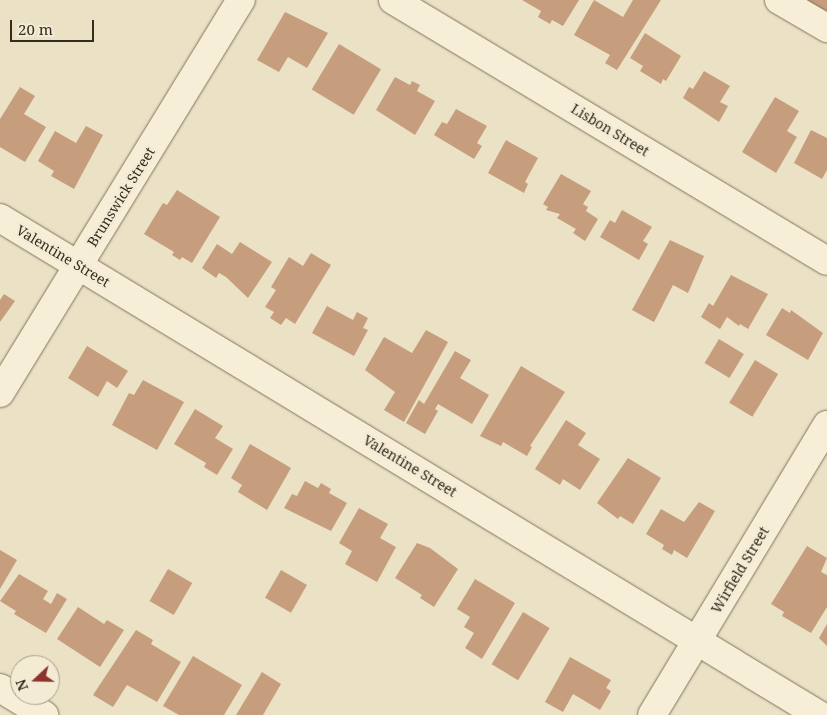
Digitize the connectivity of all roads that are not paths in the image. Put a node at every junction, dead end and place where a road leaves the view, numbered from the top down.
1 (241, 0) edge
2 (393, 0) edge
3 (779, 0) edge
4 (827, 28) edge
5 (0, 218) edge
6 (827, 261) edge
7 (78, 265) junction
8 (0, 393) edge
9 (827, 425) edge
10 (697, 641) junction
11 (652, 715) edge
12 (819, 715) edge

1 - 7 street, Brunswick Street
2 - 6 street, Lisbon Street
3 - 4 street
5 - 7 street, Valentine Street
7 - 8 street, Brunswick Street
7 - 10 street, Valentine Street
9 - 10 street, Wirfield Street
10 - 11 street, Wirfield Street
10 - 12 street, Valentine Street

